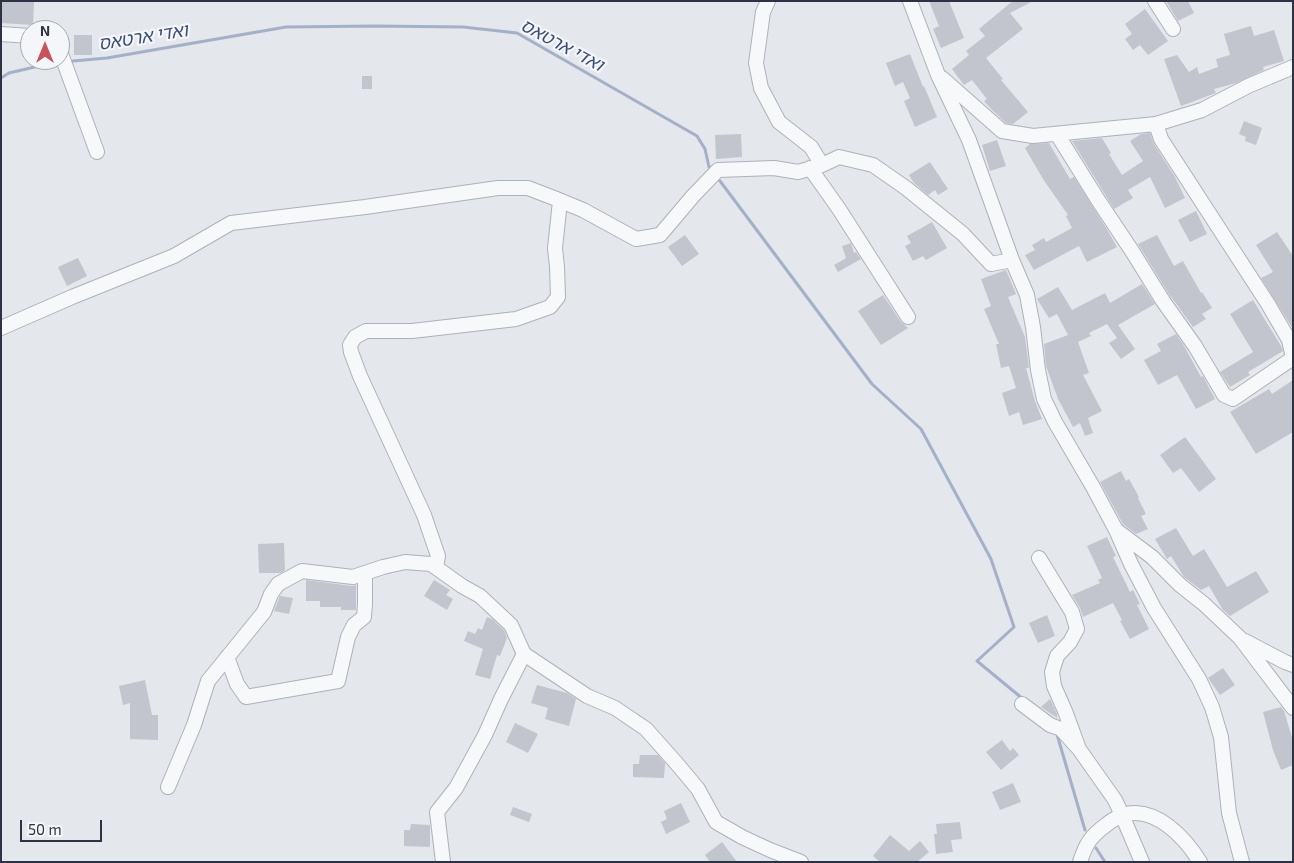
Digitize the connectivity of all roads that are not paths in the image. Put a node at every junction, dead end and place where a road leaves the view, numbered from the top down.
1 (768, 1) edge
2 (910, 1) edge
3 (1155, 1) edge
4 (1172, 29) dead end
5 (1, 34) edge
6 (20, 35) edge
7 (1293, 67) edge
8 (67, 70) edge
9 (938, 75) junction
10 (1156, 124) junction
11 (1057, 134) junction
12 (97, 152) dead end
13 (816, 166) junction
14 (560, 201) junction
15 (1012, 260) junction
16 (908, 318) dead end
17 (1, 328) edge
18 (1116, 530) junction
19 (1038, 558) dead end
20 (436, 567) junction
21 (366, 573) junction
22 (1240, 638) junction
23 (524, 654) junction
24 (227, 657) junction
25 (1293, 665) edge
26 (1022, 704) dead end
27 (1293, 708) edge
28 (1079, 749) junction
29 (168, 787) dead end
30 (1122, 815) junction
31 (443, 862) edge
32 (801, 862) edge
33 (1080, 862) edge
34 (1142, 862) edge
35 (1200, 862) edge
36 (1242, 862) edge

1 - 13 street
2 - 9 street
3 - 4 street
5 - 6 street
7 - 10 street
8 - 12 street
9 - 11 street
9 - 15 street
10 - 11 street
10 - 11 street
13 - 14 street
13 - 15 street
13 - 16 street
14 - 17 street
14 - 20 street
15 - 18 street
18 - 22 street
18 - 36 street
19 - 28 street
20 - 21 street
20 - 23 street
21 - 24 street
21 - 24 street
22 - 25 street
22 - 27 street
23 - 31 street
23 - 32 street
24 - 29 street
26 - 28 street
28 - 30 street
30 - 33 street
30 - 34 street
30 - 35 street

